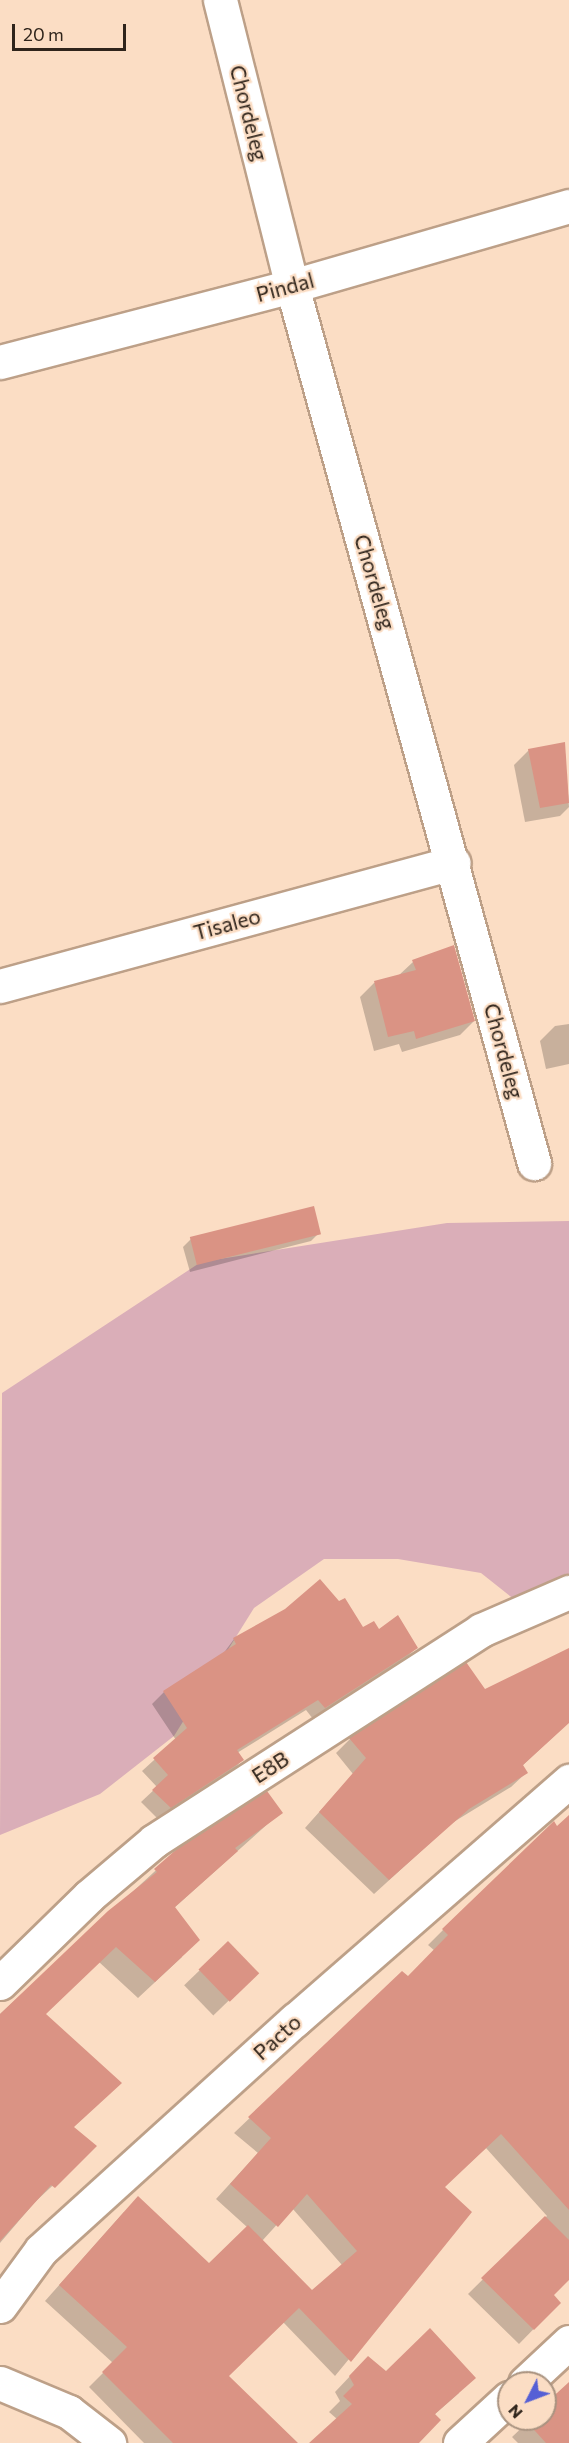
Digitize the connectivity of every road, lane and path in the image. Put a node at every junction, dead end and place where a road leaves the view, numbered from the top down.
1 (220, 0) edge
2 (569, 206) edge
3 (292, 286) junction
4 (0, 362) edge
5 (454, 862) junction
6 (0, 986) edge
7 (534, 1163) dead end
8 (569, 1592) edge
9 (569, 1782) edge
10 (0, 1983) edge
11 (0, 2306) edge
12 (569, 2342) edge
13 (538, 2371) edge
14 (0, 2383) edge
15 (497, 2409) edge
16 (109, 2443) edge
17 (460, 2443) edge

1 - 3 street, Chordeleg
2 - 3 street, Pindal
3 - 4 street, Pindal
3 - 5 street, Chordeleg
5 - 6 street, Tisaleo
5 - 7 street, Chordeleg
8 - 10 street, E8B
9 - 11 street, Pacto
12 - 13 street
14 - 16 street
15 - 17 street

